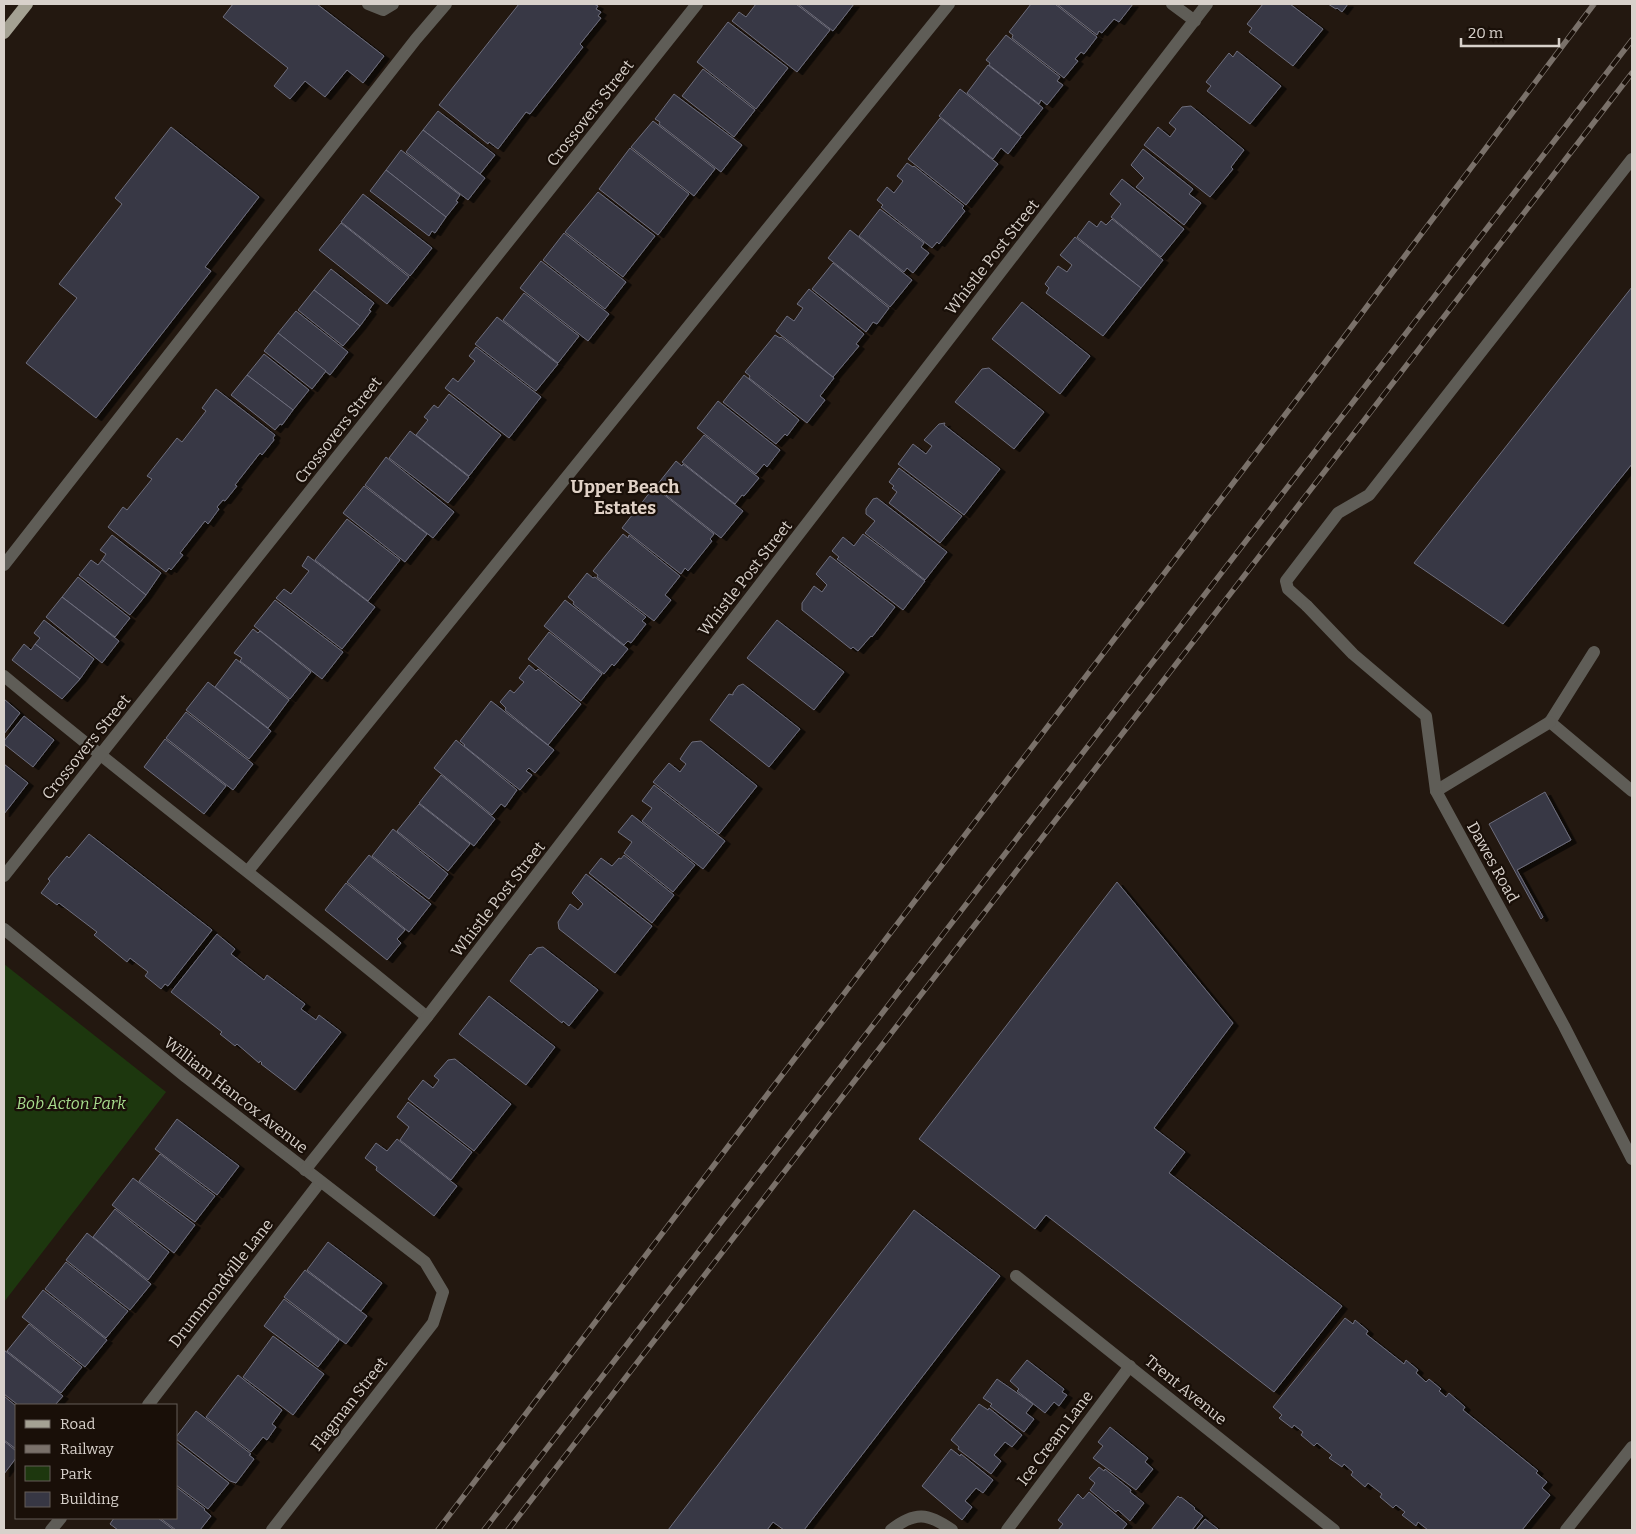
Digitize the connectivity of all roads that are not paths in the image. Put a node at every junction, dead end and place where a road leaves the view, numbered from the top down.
1 (27, 4) edge
2 (368, 4) edge
3 (392, 4) edge
4 (446, 4) edge
5 (697, 4) edge
6 (949, 4) edge
7 (1172, 4) edge
8 (1207, 4) edge
9 (1194, 21) junction
10 (4, 33) edge
11 (1632, 159) edge
12 (4, 565) edge
13 (1594, 652) dead end
14 (4, 676) edge
15 (1550, 722) junction
16 (100, 756) junction
17 (1436, 791) junction
18 (1632, 791) edge
19 (248, 872) junction
20 (4, 876) edge
21 (4, 929) edge
22 (427, 1017) junction
23 (1632, 1159) edge
24 (305, 1170) junction
25 (320, 1182) junction
26 (1016, 1276) dead end
27 (443, 1292) joint
28 (1130, 1366) junction
29 (149, 1404) edge
30 (1632, 1447) edge
31 (60, 1519) edge
32 (51, 1530) edge
33 (272, 1530) edge
34 (892, 1530) edge
35 (952, 1530) edge
36 (1007, 1530) edge
37 (1334, 1530) edge
38 (1566, 1530) edge

1 - 10 main road
2 - 3 street
4 - 12 street
5 - 16 street, Crossovers Street
6 - 19 street
7 - 9 street
8 - 9 street, Whistle Post Street
9 - 22 street, Whistle Post Street
11 - 17 street, Dawes Road
13 - 15 street
14 - 16 street
15 - 17 street
15 - 18 street
16 - 19 street
16 - 20 street, Crossovers Street
17 - 23 street, Dawes Road
19 - 22 street
21 - 24 street, William Hancox Avenue
22 - 24 street, Whistle Post Street
24 - 25 street, William Hancox Avenue
25 - 27 street, William Hancox Avenue
25 - 29 street, Drummondville Lane
26 - 28 street, Trent Avenue
27 - 33 street, Flagman Street
28 - 36 street, Ice Cream Lane
28 - 37 street, Trent Avenue
30 - 38 street
31 - 32 street
34 - 35 street

